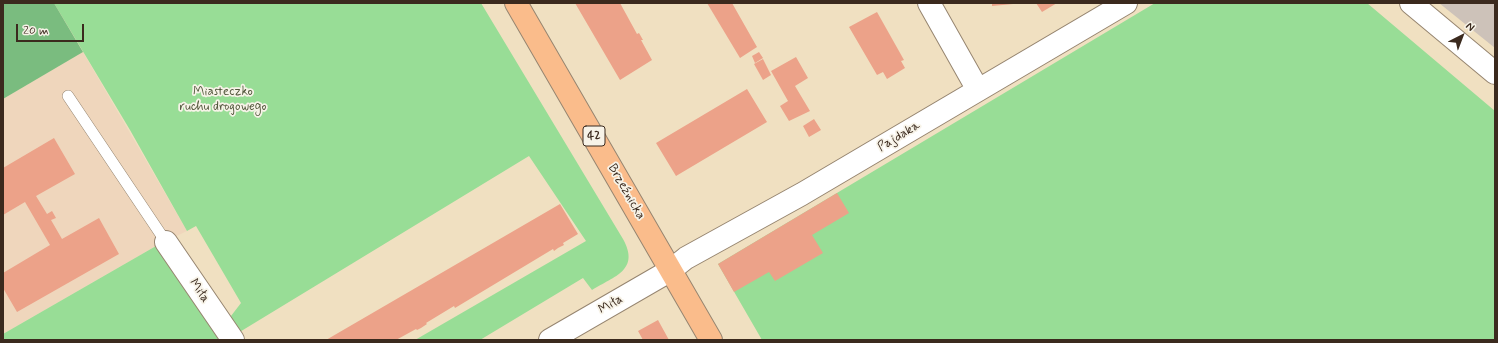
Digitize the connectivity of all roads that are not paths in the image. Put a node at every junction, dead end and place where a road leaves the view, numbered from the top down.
1 (516, 3) edge
2 (929, 3) edge
3 (1126, 3) edge
4 (1411, 3) edge
5 (1495, 73) edge
6 (978, 90) junction
7 (68, 96) dead end
8 (166, 242) joint
9 (671, 270) junction
10 (233, 340) edge
11 (550, 340) edge
12 (710, 340) edge

1 - 9 main road, Brzeźnicka / 42
2 - 6 street
3 - 6 street, Pajdaka
4 - 5 street
6 - 9 street, Pajdaka
7 - 8 lane
8 - 10 street, Miła
9 - 11 street, Miła
9 - 12 main road, Brzeźnicka / 42

